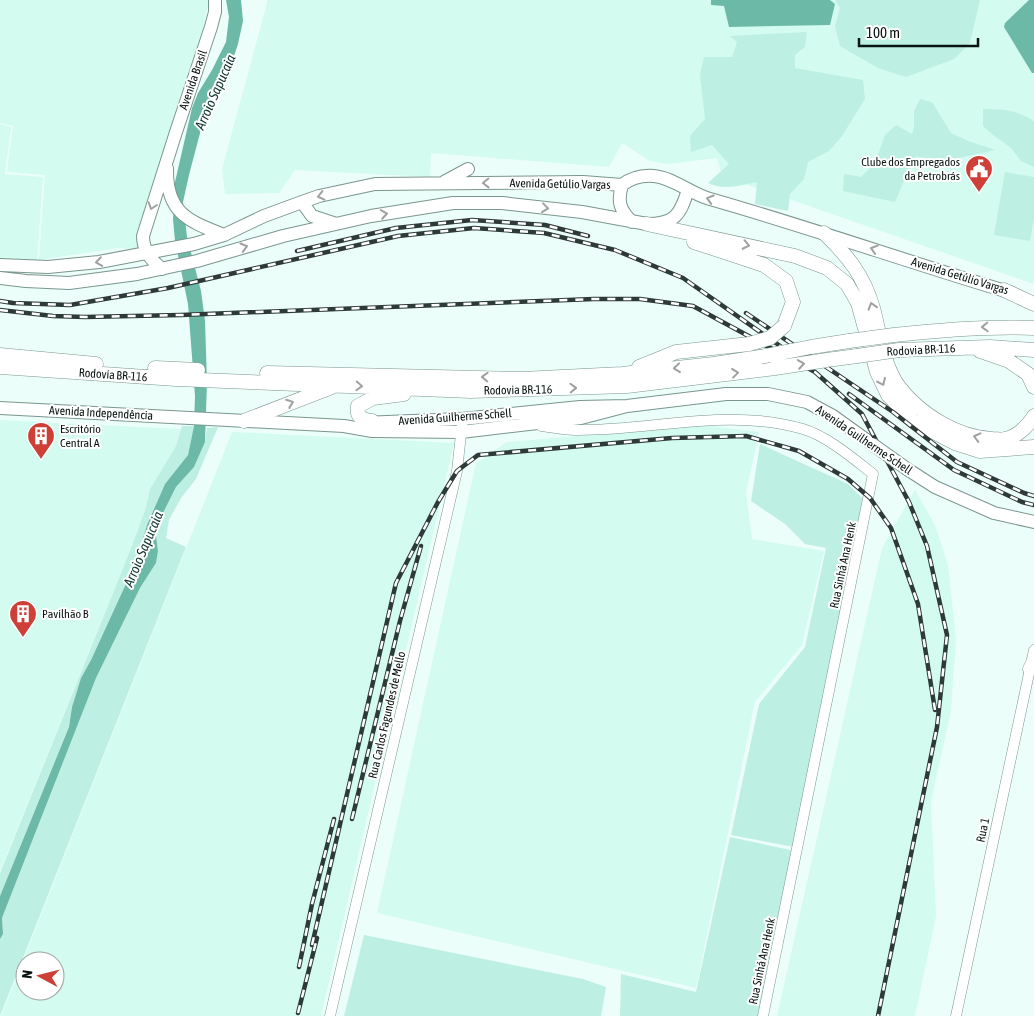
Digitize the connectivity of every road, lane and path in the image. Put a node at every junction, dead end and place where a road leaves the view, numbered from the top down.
1 (215, 0) edge
2 (168, 160) junction
3 (468, 169) dead end
4 (440, 183) junction
5 (622, 185) junction
6 (688, 190) junction
7 (302, 202) junction
8 (632, 222) junction
9 (336, 224) junction
10 (647, 224) junction
11 (824, 233) junction
12 (224, 235) junction
13 (146, 253) junction
14 (0, 265) edge
15 (48, 267) junction
16 (163, 269) junction
17 (0, 278) edge
18 (47, 282) junction
19 (1004, 290) junction
20 (1034, 299) edge
21 (1034, 304) edge
22 (1034, 328) edge
23 (942, 349) junction
24 (1034, 350) edge
25 (4, 355) edge
26 (0, 367) edge
27 (176, 374) junction
28 (622, 374) junction
29 (222, 376) junction
30 (338, 384) junction
31 (1034, 386) edge
32 (443, 390) junction
33 (0, 408) edge
34 (1034, 416) edge
35 (525, 418) junction
36 (202, 419) joint
37 (244, 421) junction
38 (372, 422) junction
39 (344, 426) junction
40 (462, 426) junction
41 (1031, 445) edge
42 (1034, 522) edge
43 (1034, 650) edge
44 (1032, 665) edge
45 (330, 1016) edge
46 (763, 1016) edge
47 (956, 1016) edge

1 - 2 main road, Avenida Brasil
2 - 12 main road, Avenida Brasil
2 -> 13 main road, Avenida Brasil
3 - 4 main road
5 -> 4 main road, Avenida Getúlio Vargas
4 -> 7 main road, Avenida Getúlio Vargas
5 - 6 main road, Avenida Getúlio Vargas
5 - 8 main road
6 - 10 main road
11 -> 6 main road, Avenida Getúlio Vargas
7 - 9 main road
7 - 12 main road, Avenida Getúlio Vargas
9 -> 8 main road, Avenida Getúlio Vargas
8 - 10 main road, Avenida Getúlio Vargas
16 -> 9 main road, Avenida Getúlio Vargas
10 - 28 highway, bridge
10 -> 41 highway
19 -> 11 main road, Avenida Getúlio Vargas
34 -> 11 highway
12 - 13 main road, Avenida Getúlio Vargas
13 -> 15 main road, Avenida Getúlio Vargas
13 - 16 main road
14 - 15 main road, Avenida Getúlio Vargas
15 - 18 main road
16 - 18 main road, Avenida Getúlio Vargas
17 - 18 main road, Avenida Getúlio Vargas
19 - 20 main road, Avenida Getúlio Vargas
19 - 21 highway
22 -> 28 highway, Rodovia BR-116, bridge
23 - 24 highway, Rodovia BR-116
23 - 31 highway
32 -> 23 highway, Rodovia BR-116, bridge
25 - 27 highway, Rodovia BR-116
26 - 27 highway, Rodovia BR-116
27 - 29 highway, Rodovia BR-116
28 -> 29 highway, Rodovia BR-116
29 - 30 highway, Rodovia BR-116
30 -> 32 highway, Rodovia BR-116
37 -> 30 highway
32 - 38 highway
33 - 36 main road, Avenida Independência
35 - 40 main road, Avenida Guilherme Schell
35 - 42 main road, Avenida Guilherme Schell, bridge
35 - 46 street, Rua Sinhá Ana Henk
36 - 37 main road, Avenida Guilherme Schell
37 - 39 main road, Avenida Guilherme Schell
38 - 39 main road, Avenida Guilherme Schell
38 - 40 main road, Avenida Guilherme Schell
39 - 40 main road, Avenida Guilherme Schell
40 - 45 street, Rua Carlos Fagundes de Mello
43 - 44 street, Rua 1
44 - 47 street, Rua 1

